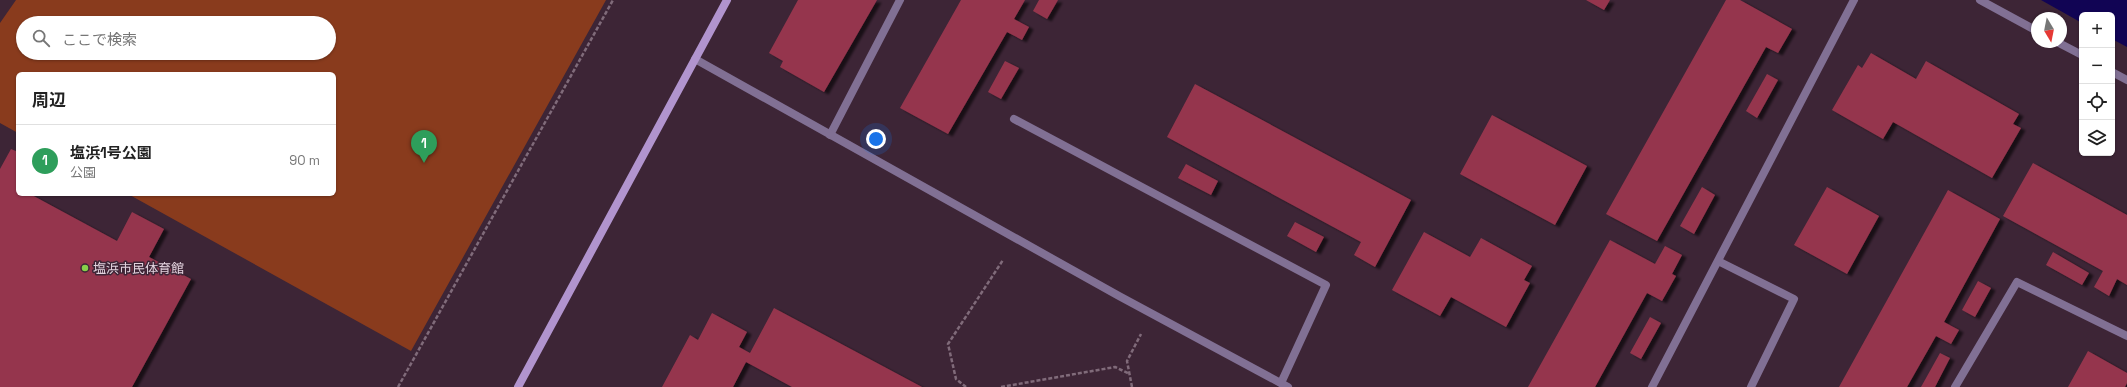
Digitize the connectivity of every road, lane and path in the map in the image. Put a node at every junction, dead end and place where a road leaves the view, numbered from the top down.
1 (613, 0) edge
2 (727, 0) edge
3 (900, 0) edge
4 (1854, 0) edge
5 (1980, 0) edge
6 (2031, 28) edge
7 (2067, 47) edge
8 (2079, 53) edge
9 (695, 59) junction
10 (2115, 74) edge
11 (2127, 80) edge
12 (1014, 119) dead end
13 (830, 135) junction
14 (1003, 260) dead end
15 (1718, 261) junction
16 (1141, 334) dead end
17 (2127, 336) edge
18 (1130, 374) junction
19 (1285, 385) edge
20 (398, 387) edge
21 (518, 387) edge
22 (966, 387) edge
23 (1001, 387) edge
24 (1132, 387) edge
25 (1652, 387) edge
26 (1751, 387) edge
27 (1955, 387) edge

1 - 20 path
2 - 9 street
3 - 13 street
4 - 15 street
5 - 6 street
7 - 8 street
9 - 13 street
9 - 21 street
10 - 11 street
12 - 19 street
13 - 19 street
14 - 22 path
15 - 25 street
15 - 26 street
16 - 18 path
17 - 27 street
18 - 23 path
18 - 24 path

